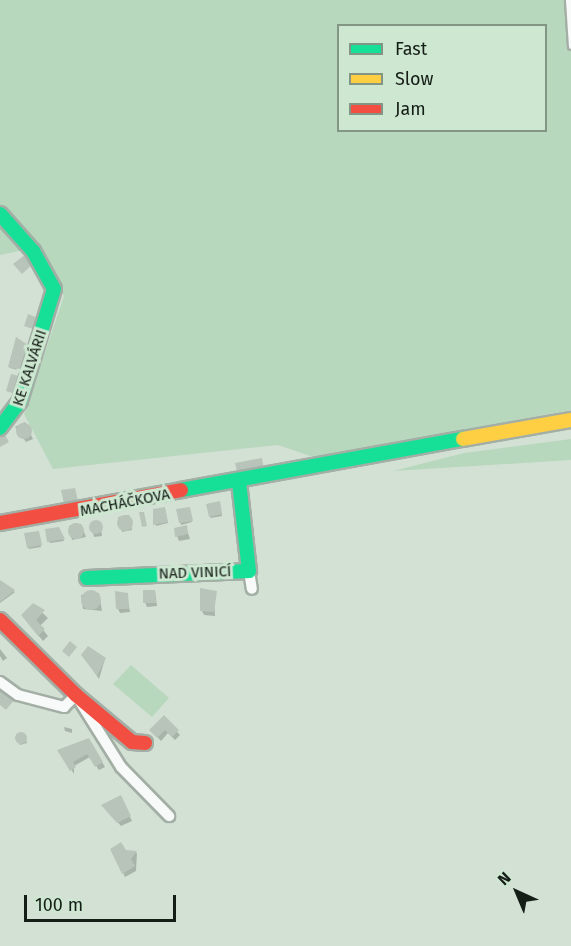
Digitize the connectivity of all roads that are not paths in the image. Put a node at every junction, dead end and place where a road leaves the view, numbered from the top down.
1 (568, 0) edge
2 (571, 46) edge
3 (0, 214) edge
4 (571, 420) edge
5 (0, 428) edge
6 (244, 481) junction
7 (0, 523) edge
8 (249, 571) junction
9 (87, 578) dead end
10 (252, 589) dead end
11 (0, 620) edge
12 (0, 682) edge
13 (76, 694) junction
14 (145, 743) dead end
15 (169, 816) dead end

1 - 2 lane
3 - 5 street, KE KALVÁRII
4 - 6 street, MACHÁČKOVA
6 - 7 street, MACHÁČKOVA
6 - 8 street, NAD VINICÍ
8 - 9 street, NAD VINICÍ
8 - 10 street
11 - 13 street
12 - 13 street
13 - 14 street
13 - 15 street

